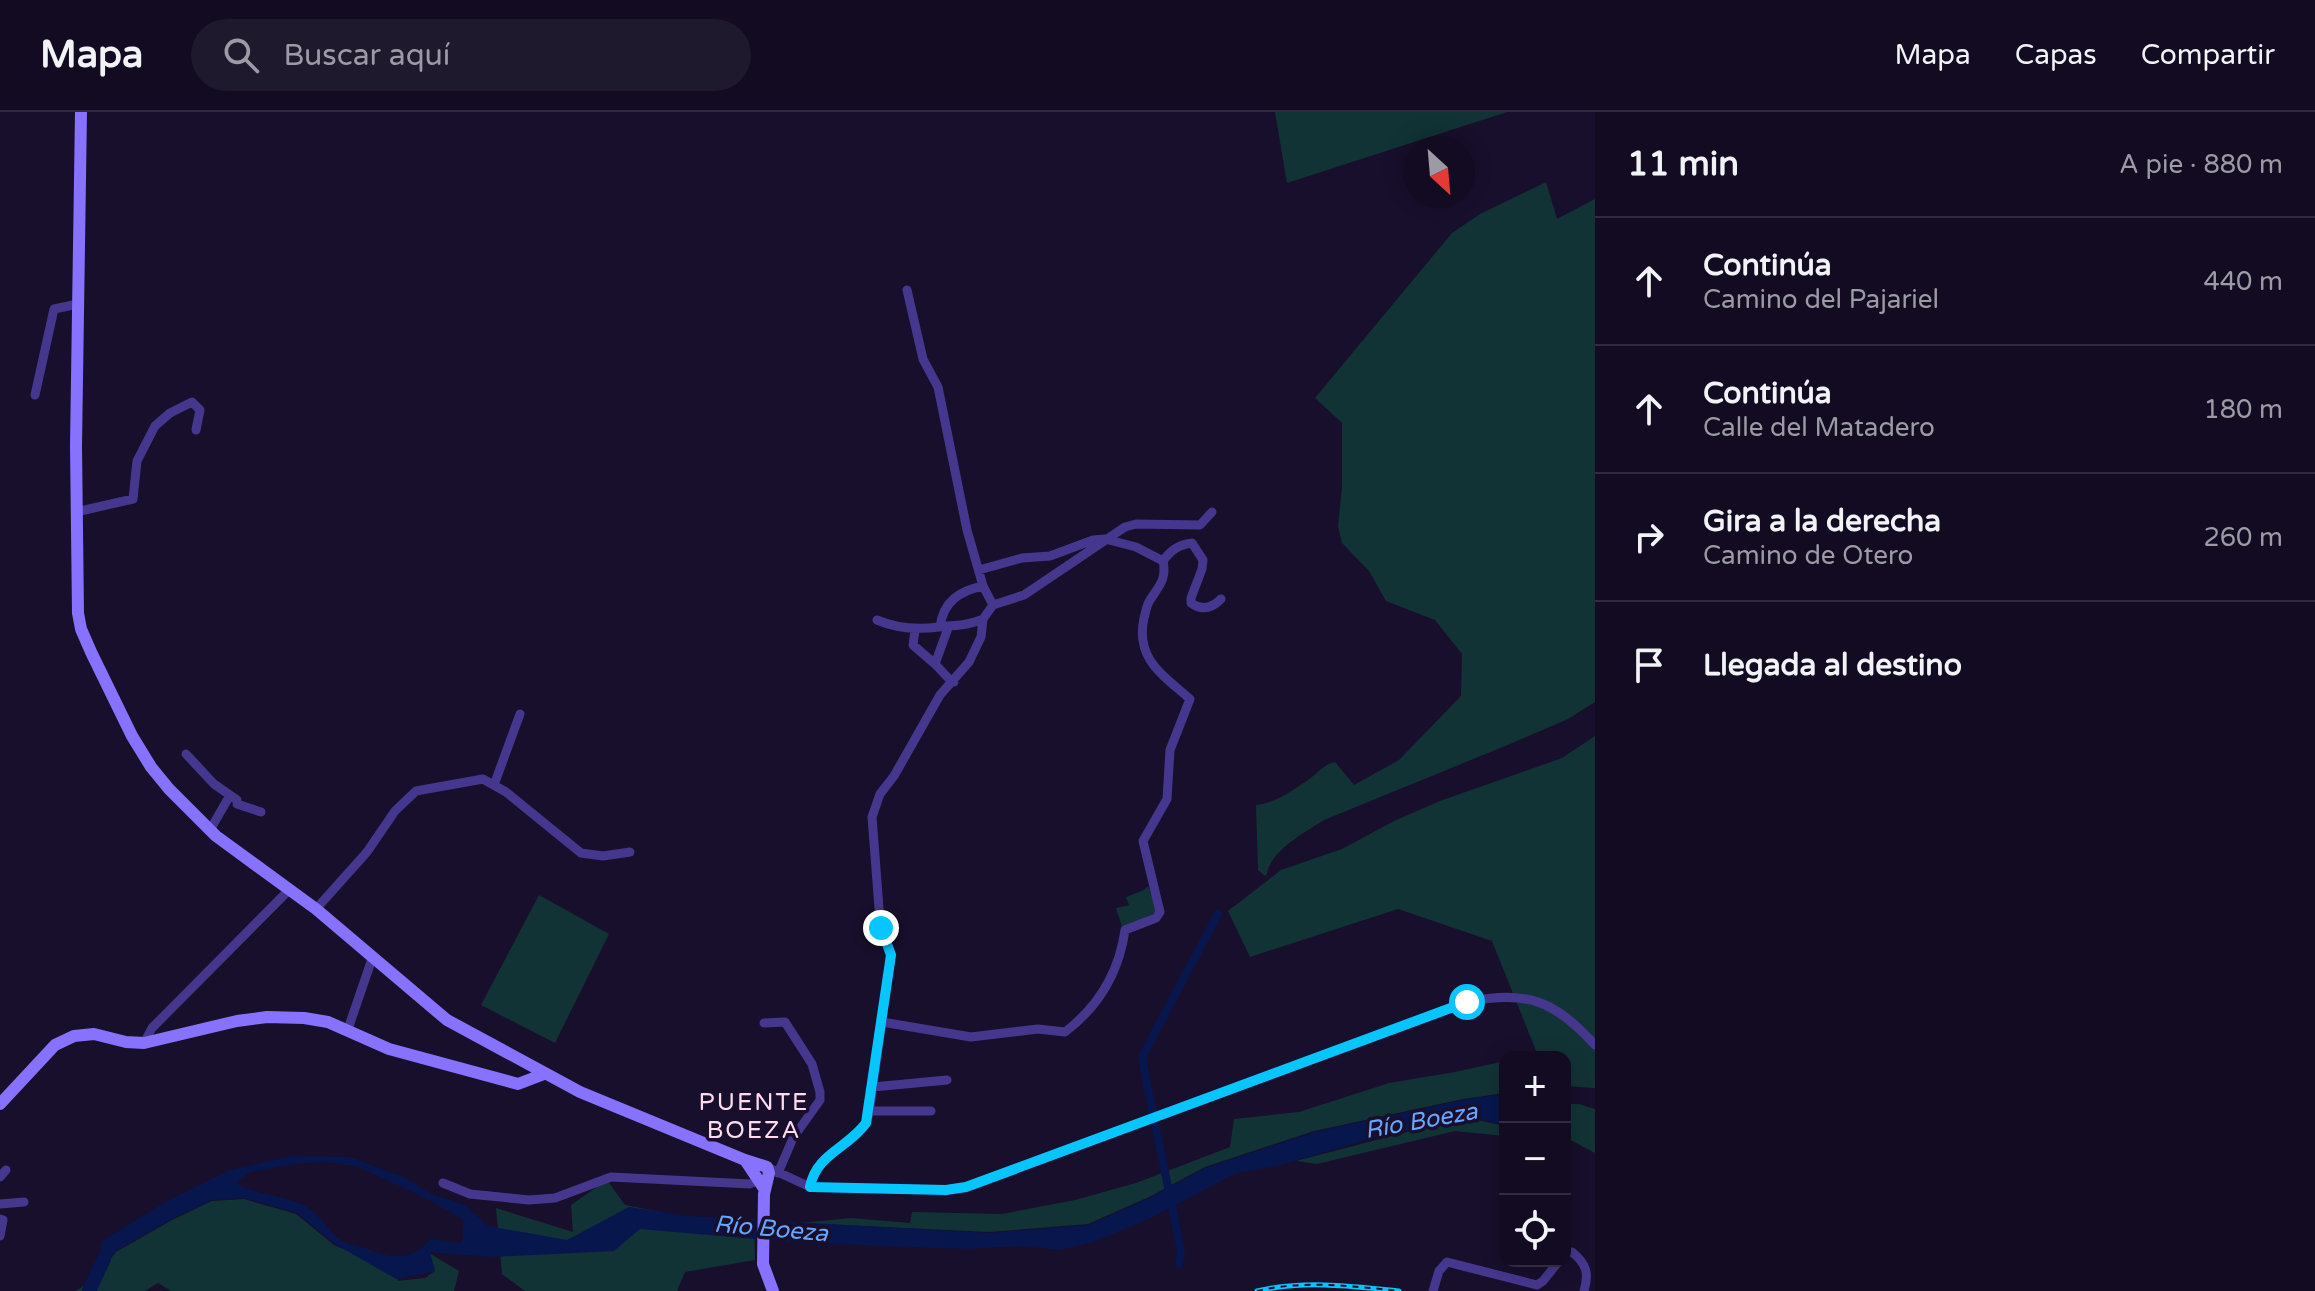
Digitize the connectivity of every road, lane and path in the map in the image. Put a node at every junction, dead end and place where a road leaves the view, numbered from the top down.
1 (81, 112) edge
2 (907, 290) dead end
3 (78, 304) junction
4 (35, 395) dead end
5 (196, 430) dead end
6 (76, 512) junction
7 (1212, 512) dead end
8 (1105, 539) junction
9 (1163, 561) junction
10 (979, 570) junction
11 (983, 586) junction
12 (1221, 599) dead end
13 (993, 605) junction
14 (983, 619) junction
15 (877, 620) dead end
16 (941, 628) junction
17 (915, 630) junction
18 (935, 664) junction
19 (954, 682) junction
20 (520, 714) dead end
21 (186, 754) dead end
22 (494, 785) junction
23 (229, 797) junction
24 (261, 812) dead end
25 (210, 830) junction
26 (630, 852) dead end
27 (289, 890) junction
28 (316, 909) junction
29 (377, 959) junction
30 (882, 1022) junction
31 (764, 1023) dead end
32 (348, 1029) junction
33 (144, 1043) junction
34 (1595, 1045) edge
35 (535, 1078) junction
36 (947, 1080) dead end
37 (873, 1087) junction
38 (0, 1104) edge
39 (869, 1111) junction
40 (931, 1111) dead end
41 (760, 1176) junction
42 (443, 1183) dead end
43 (810, 1187) junction
44 (24, 1202) dead end
45 (0, 1204) edge
46 (0, 1219) edge
47 (0, 1236) edge
48 (1571, 1252) edge
49 (1554, 1267) edge
50 (773, 1291) edge
51 (1433, 1291) edge
52 (1584, 1291) edge

1 - 3 street
2 - 10 street
3 - 4 street
3 - 6 street
5 - 6 street
6 - 25 street
7 - 8 street
8 - 9 street
8 - 10 street
8 - 13 street
9 - 12 street
9 - 30 street
10 - 11 street
11 - 13 street
11 - 16 street
13 - 14 street
14 - 16 street
14 - 19 street
15 - 17 street
16 - 17 street
16 - 18 street
17 - 18 street
18 - 19 street
19 - 30 street
20 - 22 street
21 - 23 street
22 - 26 street
22 - 28 street
23 - 24 street
23 - 25 street
25 - 27 street
27 - 28 street
27 - 33 street
28 - 29 street
29 - 32 street
29 - 35 street
30 - 37 street
31 - 41 street
32 - 33 street
32 - 35 street
33 - 38 street
34 - 43 street
35 - 41 street
36 - 37 street
37 - 39 street
39 - 40 street
39 - 43 street
41 - 42 street
41 - 43 street
41 - 50 street
44 - 45 street
46 - 47 street
48 - 52 street
49 - 51 street

